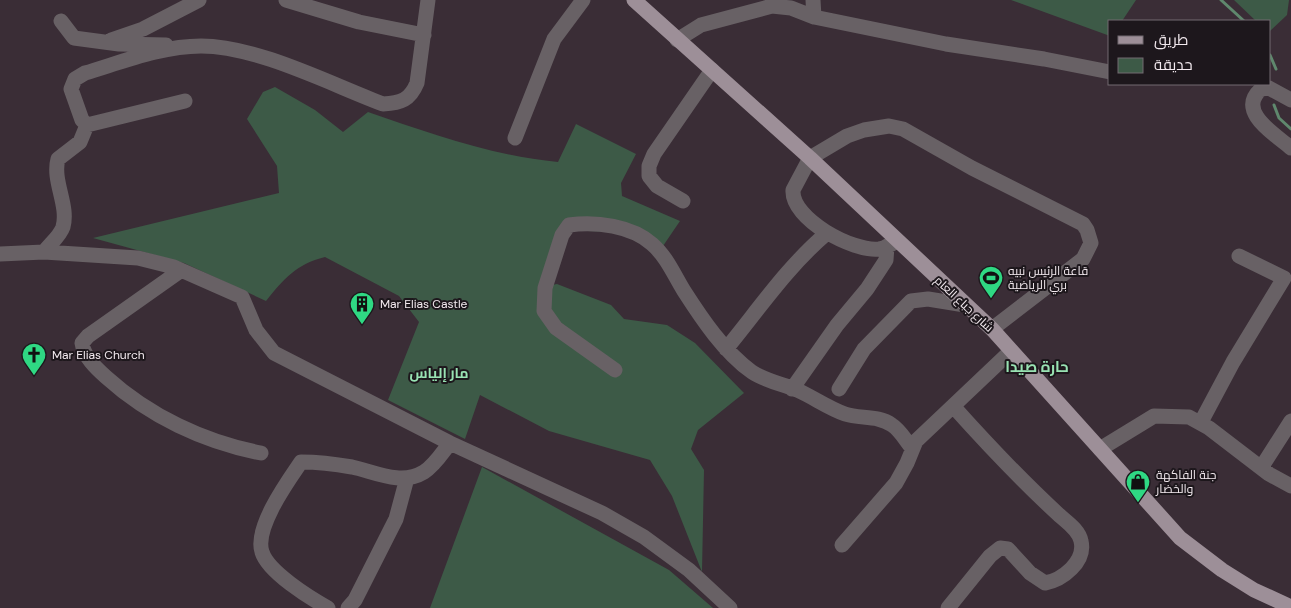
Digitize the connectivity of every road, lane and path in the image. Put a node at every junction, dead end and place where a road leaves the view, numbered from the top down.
1 (199, 0) edge
2 (286, 0) edge
3 (428, 0) edge
4 (583, 0) edge
5 (634, 0) edge
6 (813, 0) edge
7 (814, 17) junction
8 (61, 21) dead end
9 (424, 35) junction
10 (677, 40) junction
11 (105, 42) junction
12 (190, 46) junction
13 (712, 70) junction
14 (1108, 72) edge
15 (1259, 86) edge
16 (1291, 100) edge
17 (186, 101) dead end
18 (87, 125) junction
19 (515, 138) dead end
20 (1291, 148) edge
21 (810, 158) junction
22 (683, 201) dead end
23 (827, 233) junction
24 (892, 243) junction
25 (44, 252) junction
26 (0, 254) edge
27 (1239, 256) dead end
28 (180, 271) junction
29 (965, 305) junction
30 (992, 329) junction
31 (726, 349) junction
32 (1011, 351) junction
33 (616, 370) dead end
34 (792, 389) junction
35 (839, 389) dead end
36 (952, 406) junction
37 (1291, 421) edge
38 (1201, 422) junction
39 (450, 443) junction
40 (912, 448) junction
41 (1100, 449) junction
42 (260, 453) dead end
43 (1261, 468) junction
44 (407, 478) junction
45 (1291, 486) edge
46 (842, 545) dead end
47 (1291, 607) edge
48 (328, 608) edge
49 (348, 608) edge
50 (730, 608) edge
51 (948, 608) edge

1 - 11 street
2 - 9 street
3 - 9 street
4 - 19 street
5 - 10 main road, شارع جباع العام
6 - 7 street
7 - 10 street
7 - 14 street
8 - 11 street
9 - 12 street
10 - 13 main road, شارع جباع العام
11 - 12 street
12 - 18 street
13 - 21 main road, شارع جباع العام
13 - 22 street
15 - 16 street
15 - 20 street
17 - 18 street
18 - 25 street
21 - 23 street
21 - 24 main road, شارع جباع العام
21 - 30 street
23 - 24 street
23 - 31 street
24 - 29 main road, شارع جباع العام
24 - 34 street
25 - 26 street
25 - 28 street
27 - 38 street
28 - 39 street
28 - 42 street
29 - 30 main road, شارع جباع العام
29 - 35 street
30 - 32 main road, شارع جباع العام
31 - 33 street
31 - 34 street
32 - 36 street
32 - 41 main road, شارع جباع العام
34 - 40 street
36 - 40 street
36 - 51 street
37 - 43 street
38 - 41 street
38 - 43 street
39 - 44 street
39 - 50 street
40 - 46 street
41 - 47 main road, شارع جباع العام
43 - 45 street
44 - 48 street
44 - 49 street

